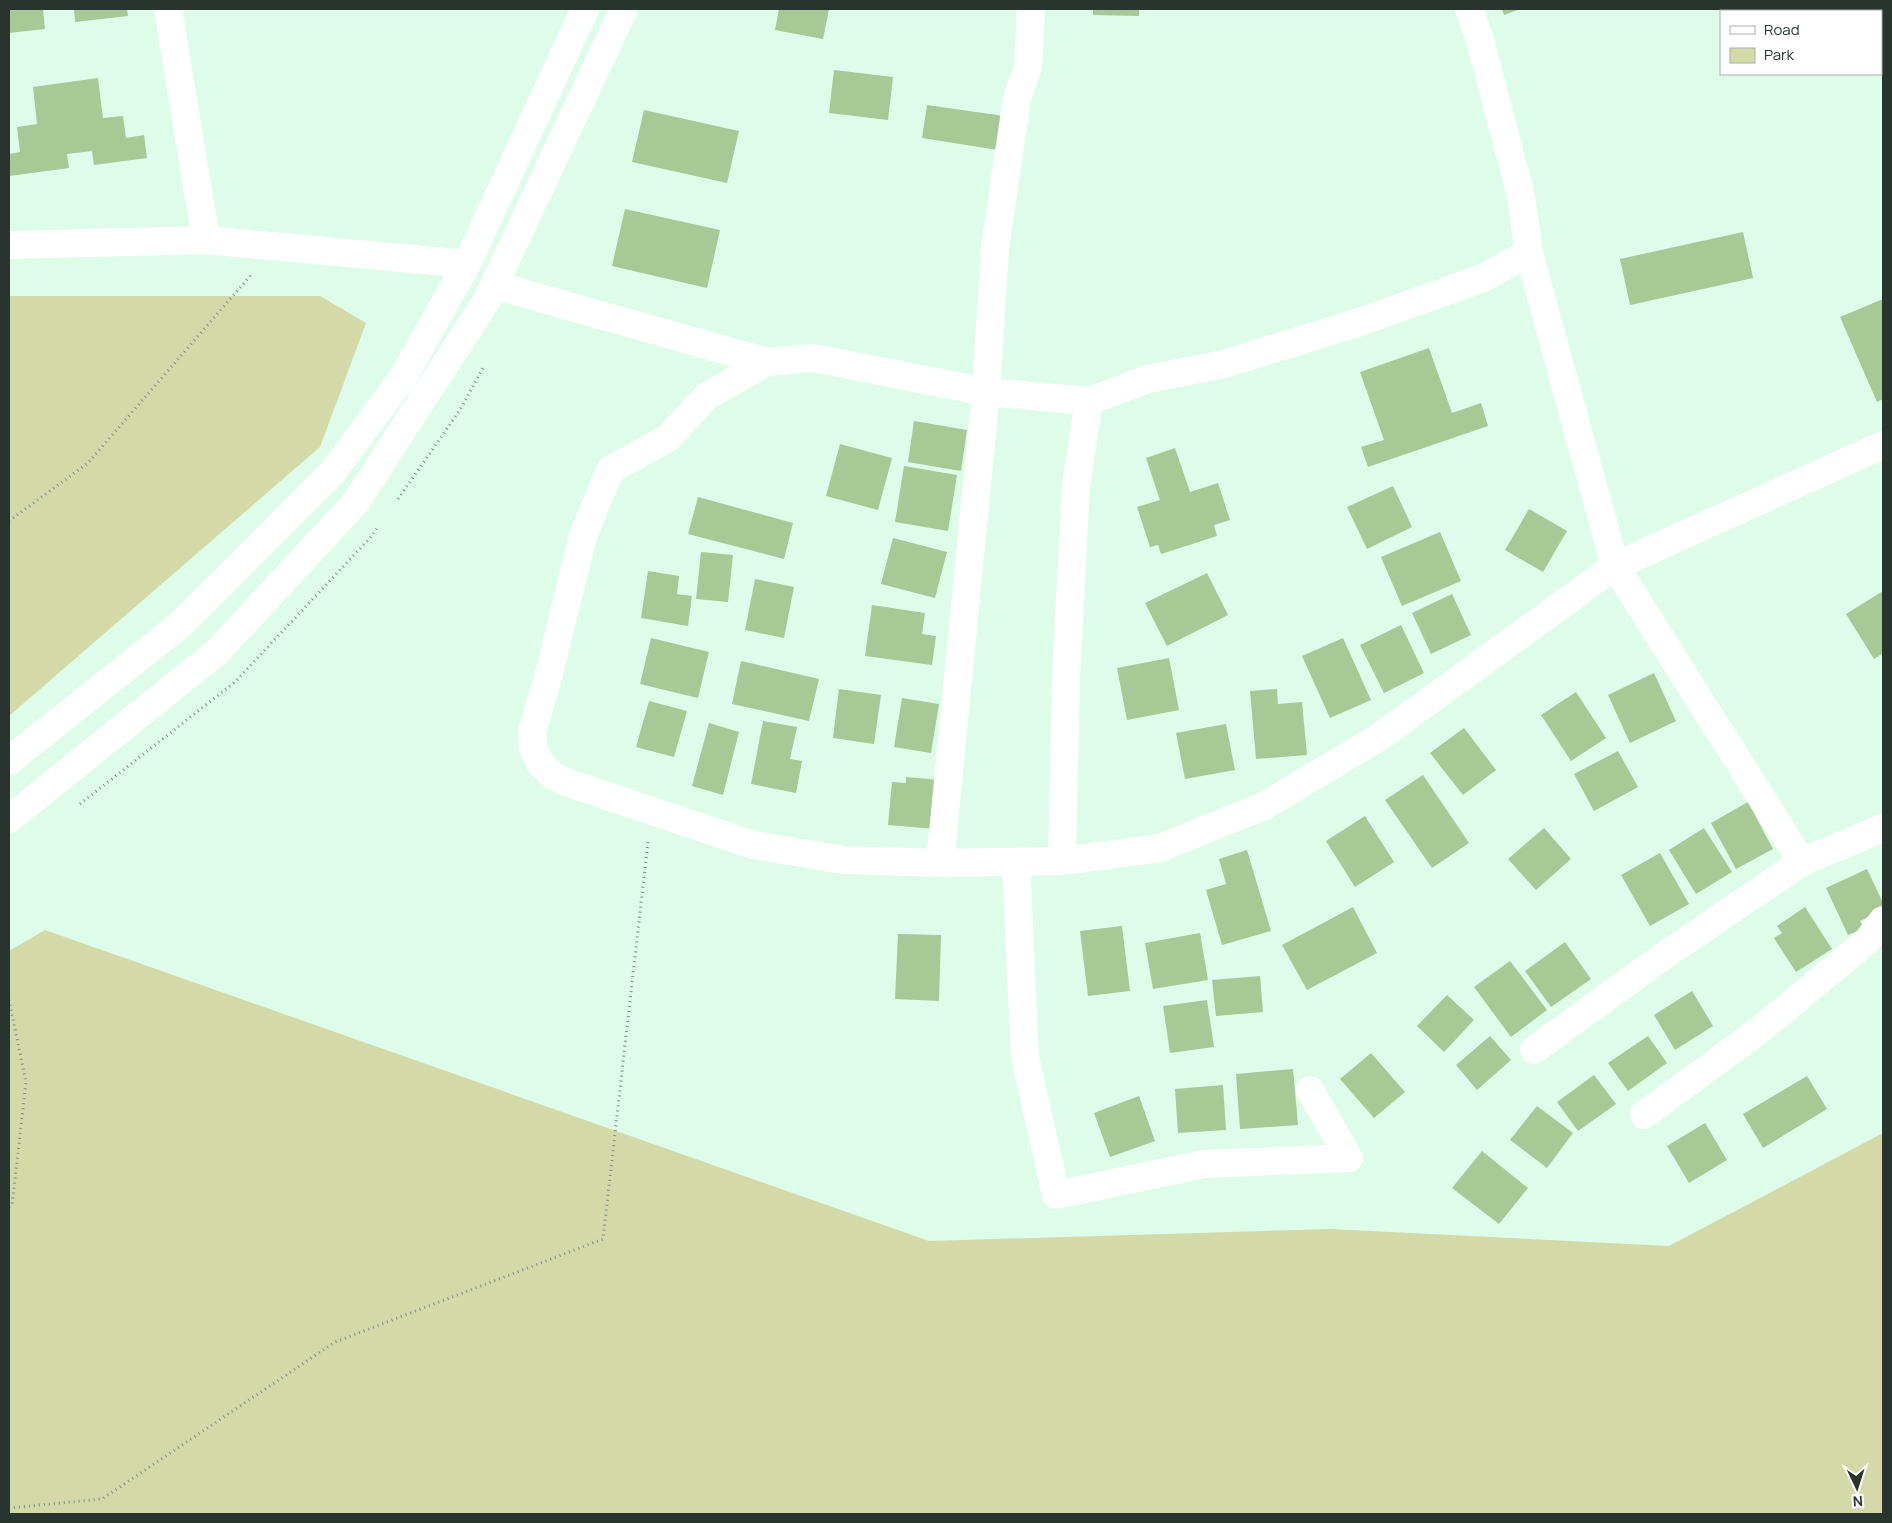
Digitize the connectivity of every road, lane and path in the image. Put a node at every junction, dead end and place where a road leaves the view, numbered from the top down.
1 (168, 9) edge
2 (585, 9) edge
3 (624, 9) edge
4 (1031, 9) edge
5 (1469, 9) edge
6 (206, 240) junction
7 (9, 245) edge
8 (276, 246) junction
9 (1529, 253) junction
10 (467, 264) junction
11 (494, 285) junction
12 (767, 362) junction
13 (986, 392) junction
14 (1089, 401) junction
15 (1883, 445) edge
16 (9, 521) edge
17 (1615, 566) junction
18 (9, 761) edge
19 (652, 811) junction
20 (9, 819) edge
21 (1883, 828) edge
22 (1062, 861) junction
23 (1016, 862) junction
24 (1802, 862) junction
25 (940, 863) junction
26 (1883, 920) edge
27 (9, 1000) edge
28 (1534, 1050) dead end
29 (1310, 1090) dead end
30 (1644, 1115) dead end
31 (9, 1207) edge
32 (9, 1508) edge

1 - 6 street
2 - 10 street
3 - 11 street
4 - 13 street
5 - 9 street
6 - 7 street
6 - 8 street
8 - 10 street
8 - 16 path
9 - 14 street
9 - 17 street
10 - 18 street
11 - 12 street
11 - 20 street
12 - 13 street
12 - 19 street
13 - 14 street
13 - 25 street
14 - 22 street
15 - 17 street
17 - 22 street
17 - 24 street
19 - 25 street
19 - 32 path
21 - 24 street
22 - 23 street
23 - 25 street
23 - 29 street
24 - 28 street
26 - 30 street
27 - 31 path

